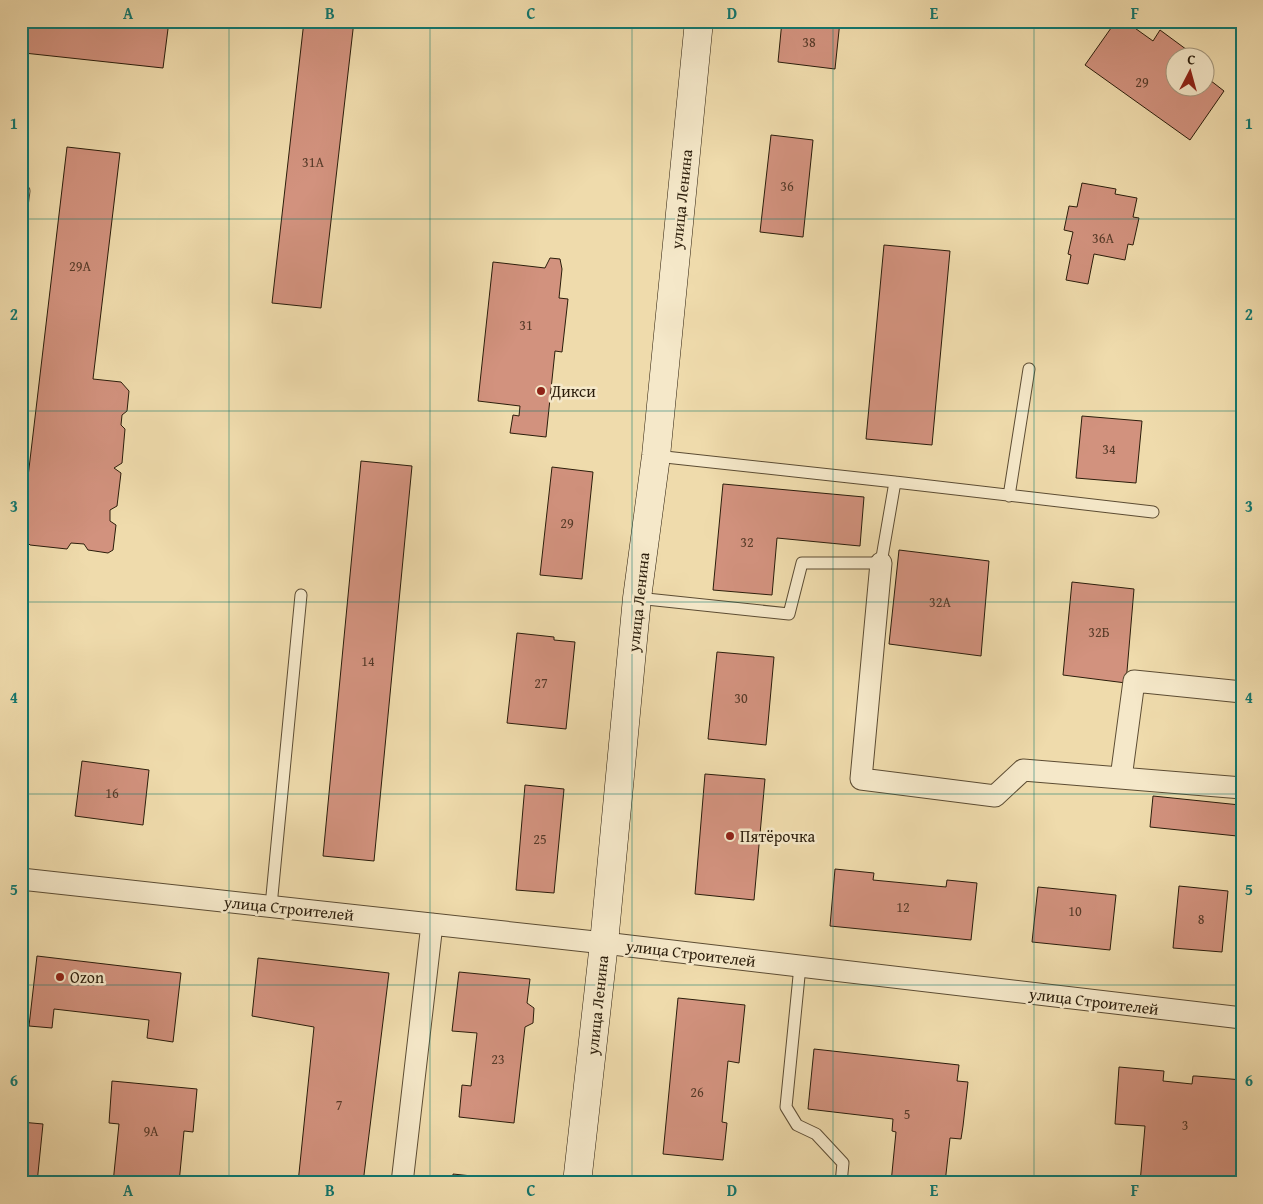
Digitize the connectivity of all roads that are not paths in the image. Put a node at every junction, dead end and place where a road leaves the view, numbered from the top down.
1 (699, 21) edge
2 (24, 191) dead end
3 (21, 214) edge
4 (1029, 369) dead end
5 (656, 456) junction
6 (895, 482) junction
7 (1009, 496) junction
8 (1152, 512) dead end
9 (881, 562) junction
10 (301, 595) dead end
11 (637, 598) junction
12 (1242, 692) edge
13 (1121, 778) junction
14 (1242, 788) edge
15 (21, 879) edge
16 (271, 906) junction
17 (432, 924) junction
18 (604, 943) junction
19 (800, 966) junction
20 (1242, 1018) edge
21 (402, 1183) edge
22 (577, 1183) edge
23 (841, 1183) edge

1 - 5 main road, улица Ленина
2 - 3 lane
4 - 7 lane
5 - 6 lane
5 - 11 main road, улица Ленина
6 - 7 lane
6 - 9 lane
7 - 8 lane
9 - 11 lane
9 - 13 street
10 - 16 lane
11 - 18 main road, улица Ленина
12 - 13 street
13 - 14 street
15 - 16 street, улица Строителей
16 - 17 street, улица Строителей
17 - 18 street, улица Строителей
17 - 21 street
18 - 19 street, улица Строителей
18 - 22 main road, улица Ленина
19 - 20 street, улица Строителей
19 - 23 lane

